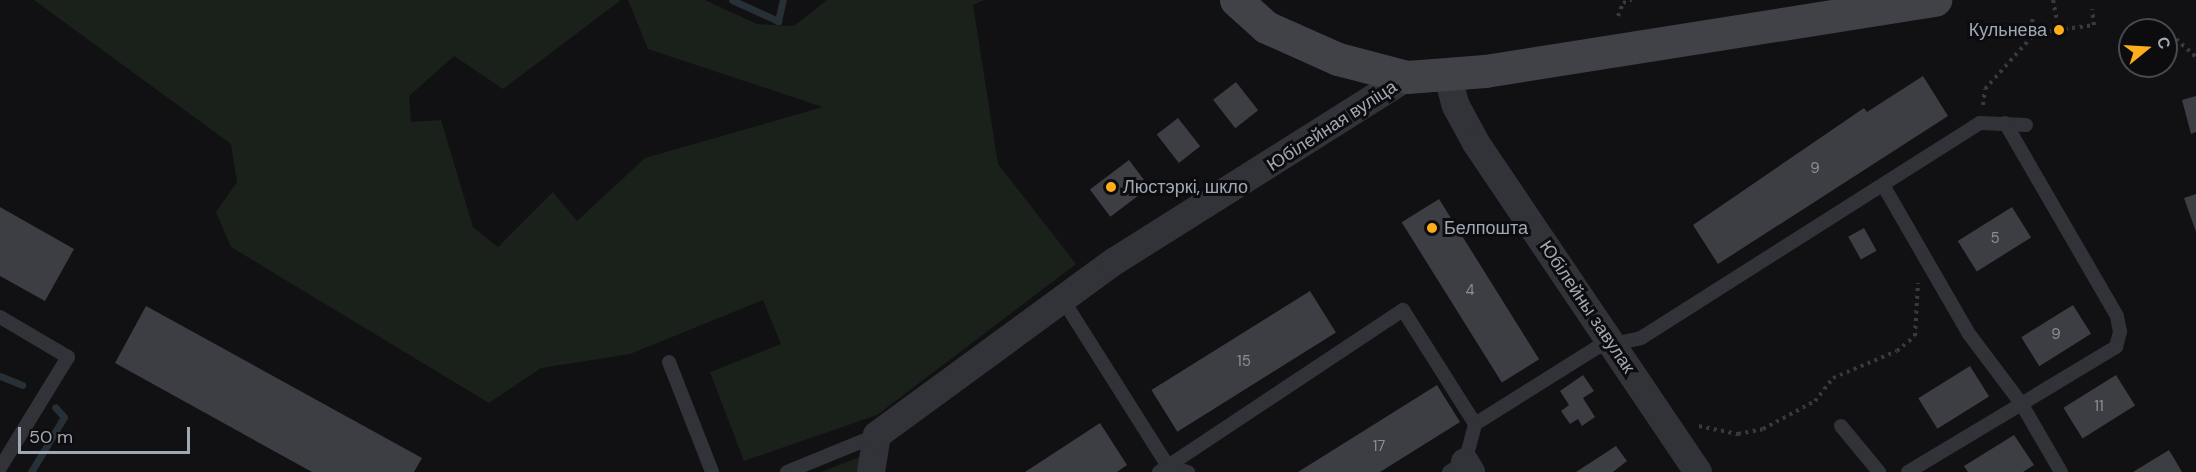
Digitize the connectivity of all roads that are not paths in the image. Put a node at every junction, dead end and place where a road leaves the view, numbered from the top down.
1 (1236, 0) edge
2 (1935, 0) edge
3 (1407, 77) junction
4 (1448, 77) junction
5 (2005, 123) junction
6 (2026, 125) dead end
7 (1883, 185) junction
8 (1063, 300) junction
9 (0, 317) edge
10 (1612, 344) junction
11 (669, 362) dead end
12 (2020, 403) junction
13 (1476, 424) junction
14 (1841, 426) dead end
15 (877, 435) junction
16 (0, 468) edge
17 (1163, 469) edge
18 (1461, 469) edge
19 (712, 472) edge
20 (787, 472) edge
21 (871, 472) edge
22 (1188, 472) edge
23 (1698, 472) edge
24 (1879, 472) edge
25 (1908, 472) edge
26 (2061, 472) edge

1 - 3 main road
2 - 4 main road, Юбілейная вуліца
3 - 4 main road, Юбілейная вуліца
3 - 8 street, Юбілейная вуліца
4 - 10 street, Юбілейны завулак
5 - 6 lane
5 - 7 lane
5 - 12 lane
7 - 10 lane
7 - 12 lane
8 - 15 street, Юбілейная вуліца
8 - 17 lane
9 - 16 lane
10 - 13 lane
10 - 23 street, Юбілейны завулак
11 - 19 lane
12 - 25 lane
12 - 26 lane
13 - 17 lane
13 - 18 lane
14 - 24 lane
15 - 20 lane
15 - 21 street
17 - 22 lane

